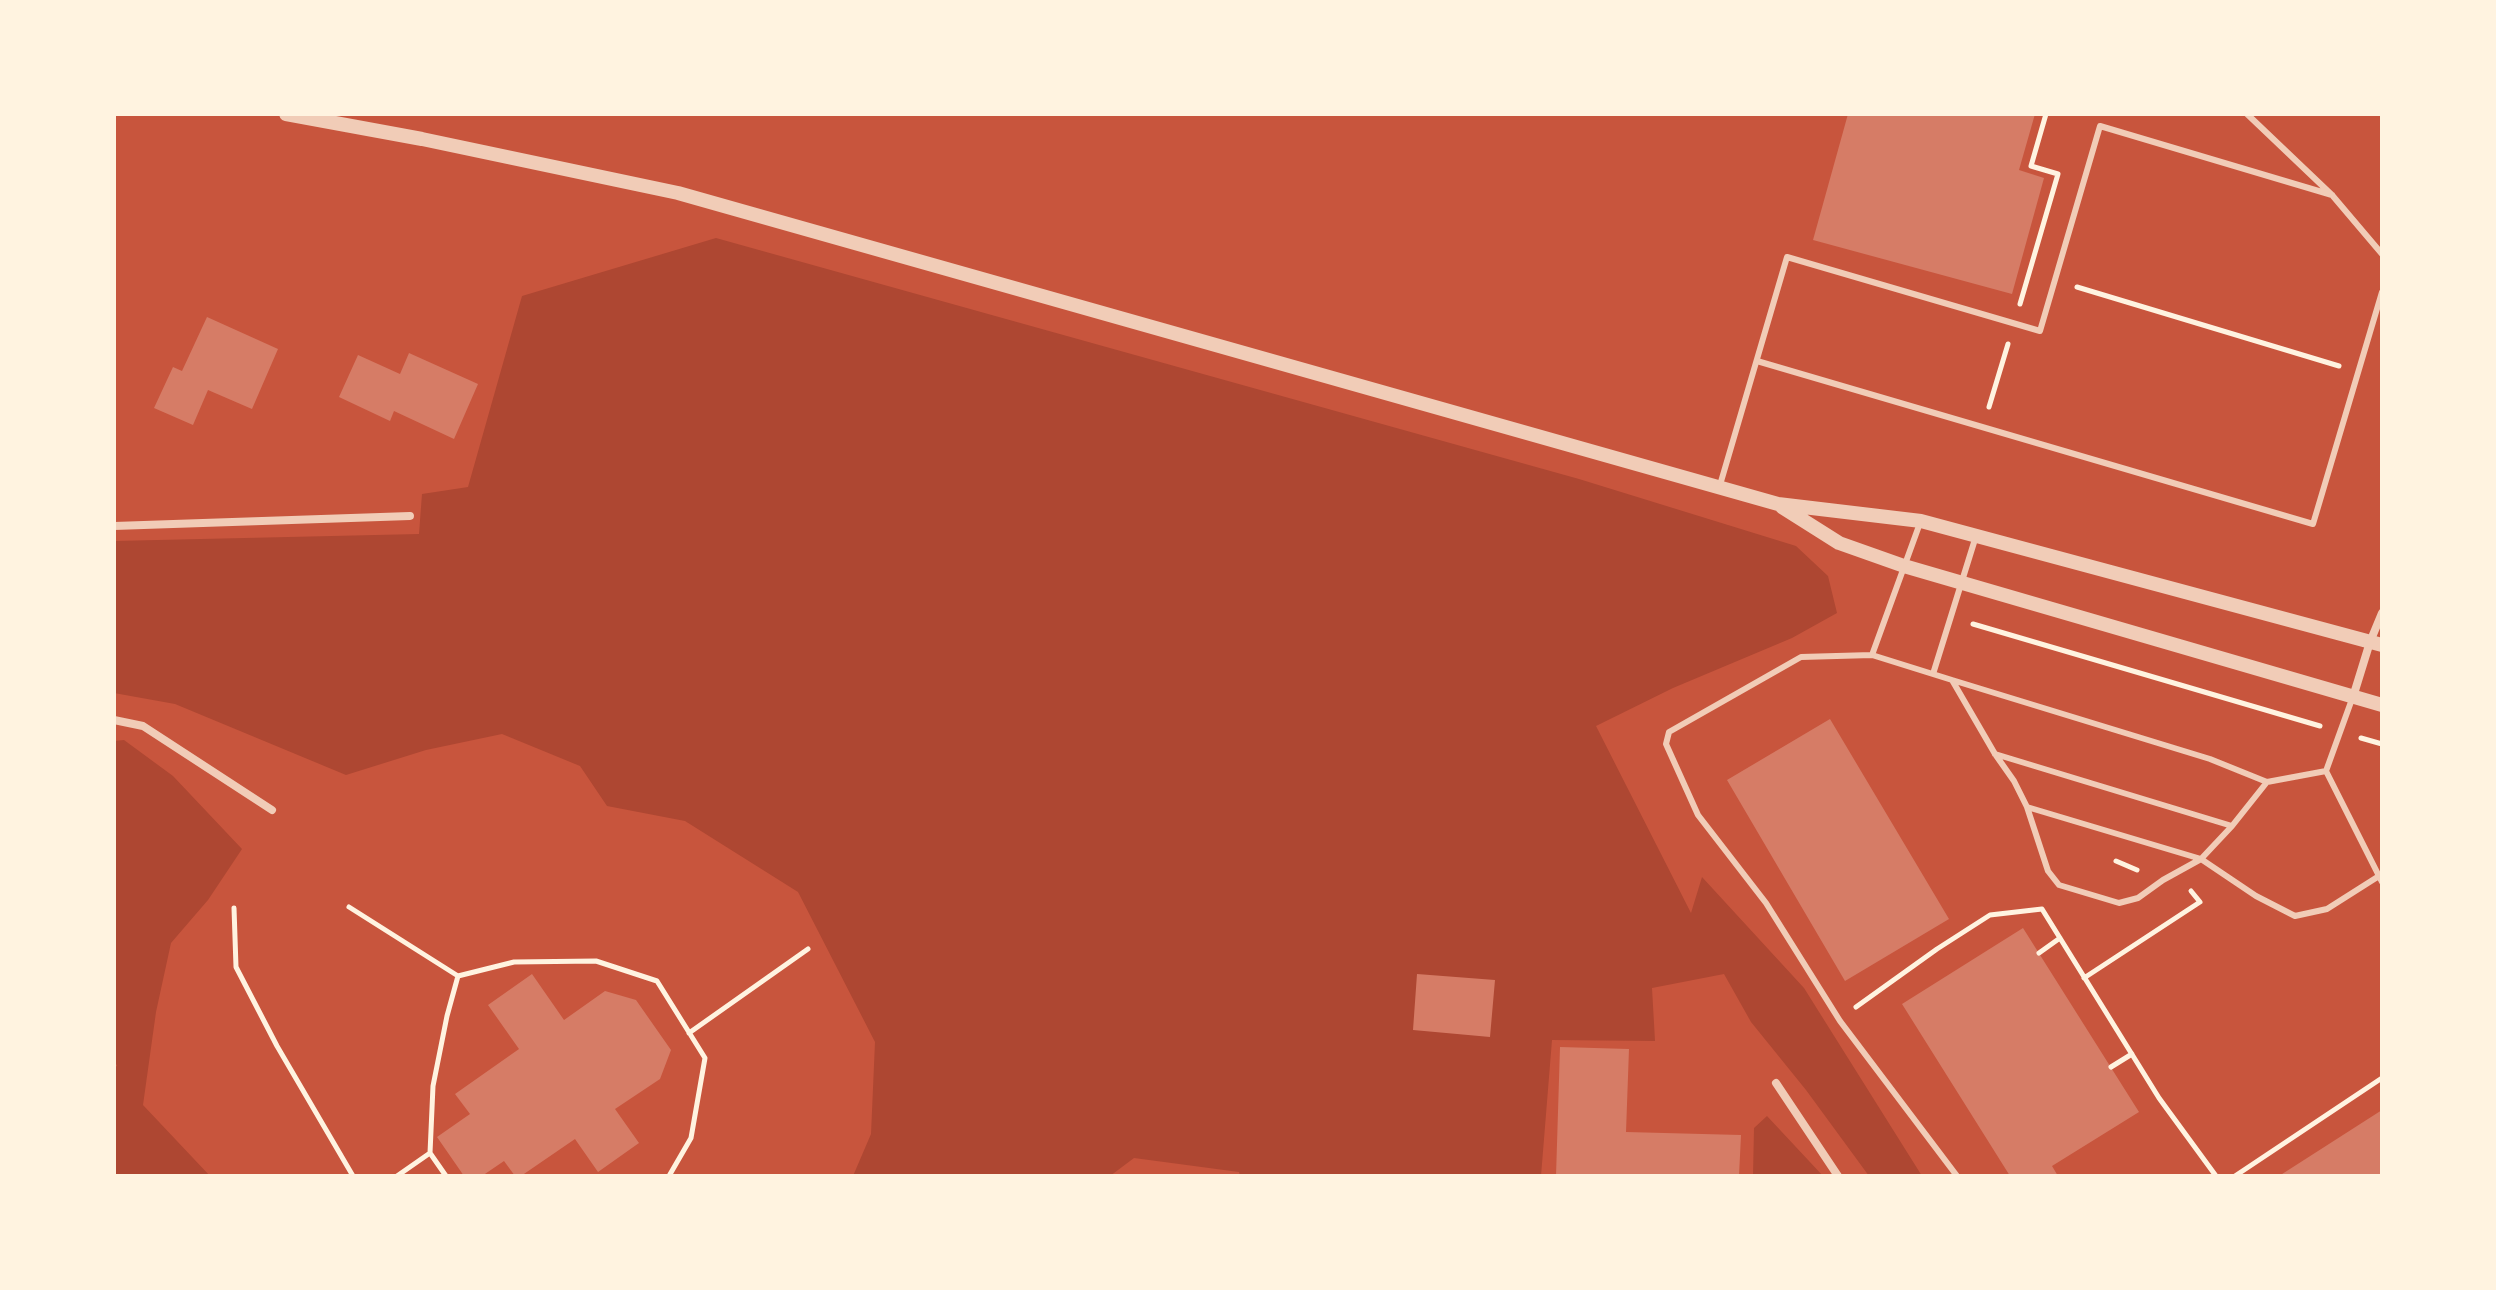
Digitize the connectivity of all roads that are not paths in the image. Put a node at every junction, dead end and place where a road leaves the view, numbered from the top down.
1 (286, 114) edge
2 (2247, 114) edge
3 (2332, 195) junction
4 (2382, 254) edge
5 (2382, 292) edge
6 (2379, 311) edge
7 (1757, 361) junction
8 (1720, 487) junction
9 (1778, 504) junction
10 (410, 516) dead end
11 (1921, 521) junction
12 (114, 526) edge
13 (1976, 536) junction
14 (1904, 566) junction
15 (1962, 582) junction
16 (2382, 613) edge
17 (2376, 644) edge
18 (1872, 655) junction
19 (1933, 674) junction
20 (1952, 680) junction
21 (2352, 697) junction
22 (2382, 705) edge
23 (114, 720) edge
24 (1995, 754) junction
25 (2326, 771) junction
26 (2267, 782) junction
27 (2027, 807) junction
28 (272, 810) dead end
29 (2232, 826) junction
30 (2201, 859) junction
31 (2381, 879) edge
32 (1776, 1083) dead end
33 (1838, 1176) edge
34 (1957, 1176) edge

1 - 8 street
2 - 3 lane
3 - 4 lane
3 - 7 lane
5 - 6 lane
6 - 7 lane
7 - 8 lane
8 - 9 street
9 - 11 street
9 - 14 street
10 - 12 street
11 - 13 street
11 - 14 lane
13 - 15 lane
13 - 17 street
14 - 15 street
14 - 18 lane
15 - 19 lane
15 - 21 street
16 - 17 street
17 - 21 street
18 - 19 lane
18 - 34 lane
19 - 20 lane
20 - 24 lane
20 - 26 lane
21 - 22 street
21 - 25 lane
23 - 28 street
24 - 27 lane
24 - 29 lane
25 - 26 lane
25 - 31 lane
26 - 29 lane
27 - 30 lane
27 - 30 lane
29 - 30 lane
30 - 31 lane
32 - 33 street

